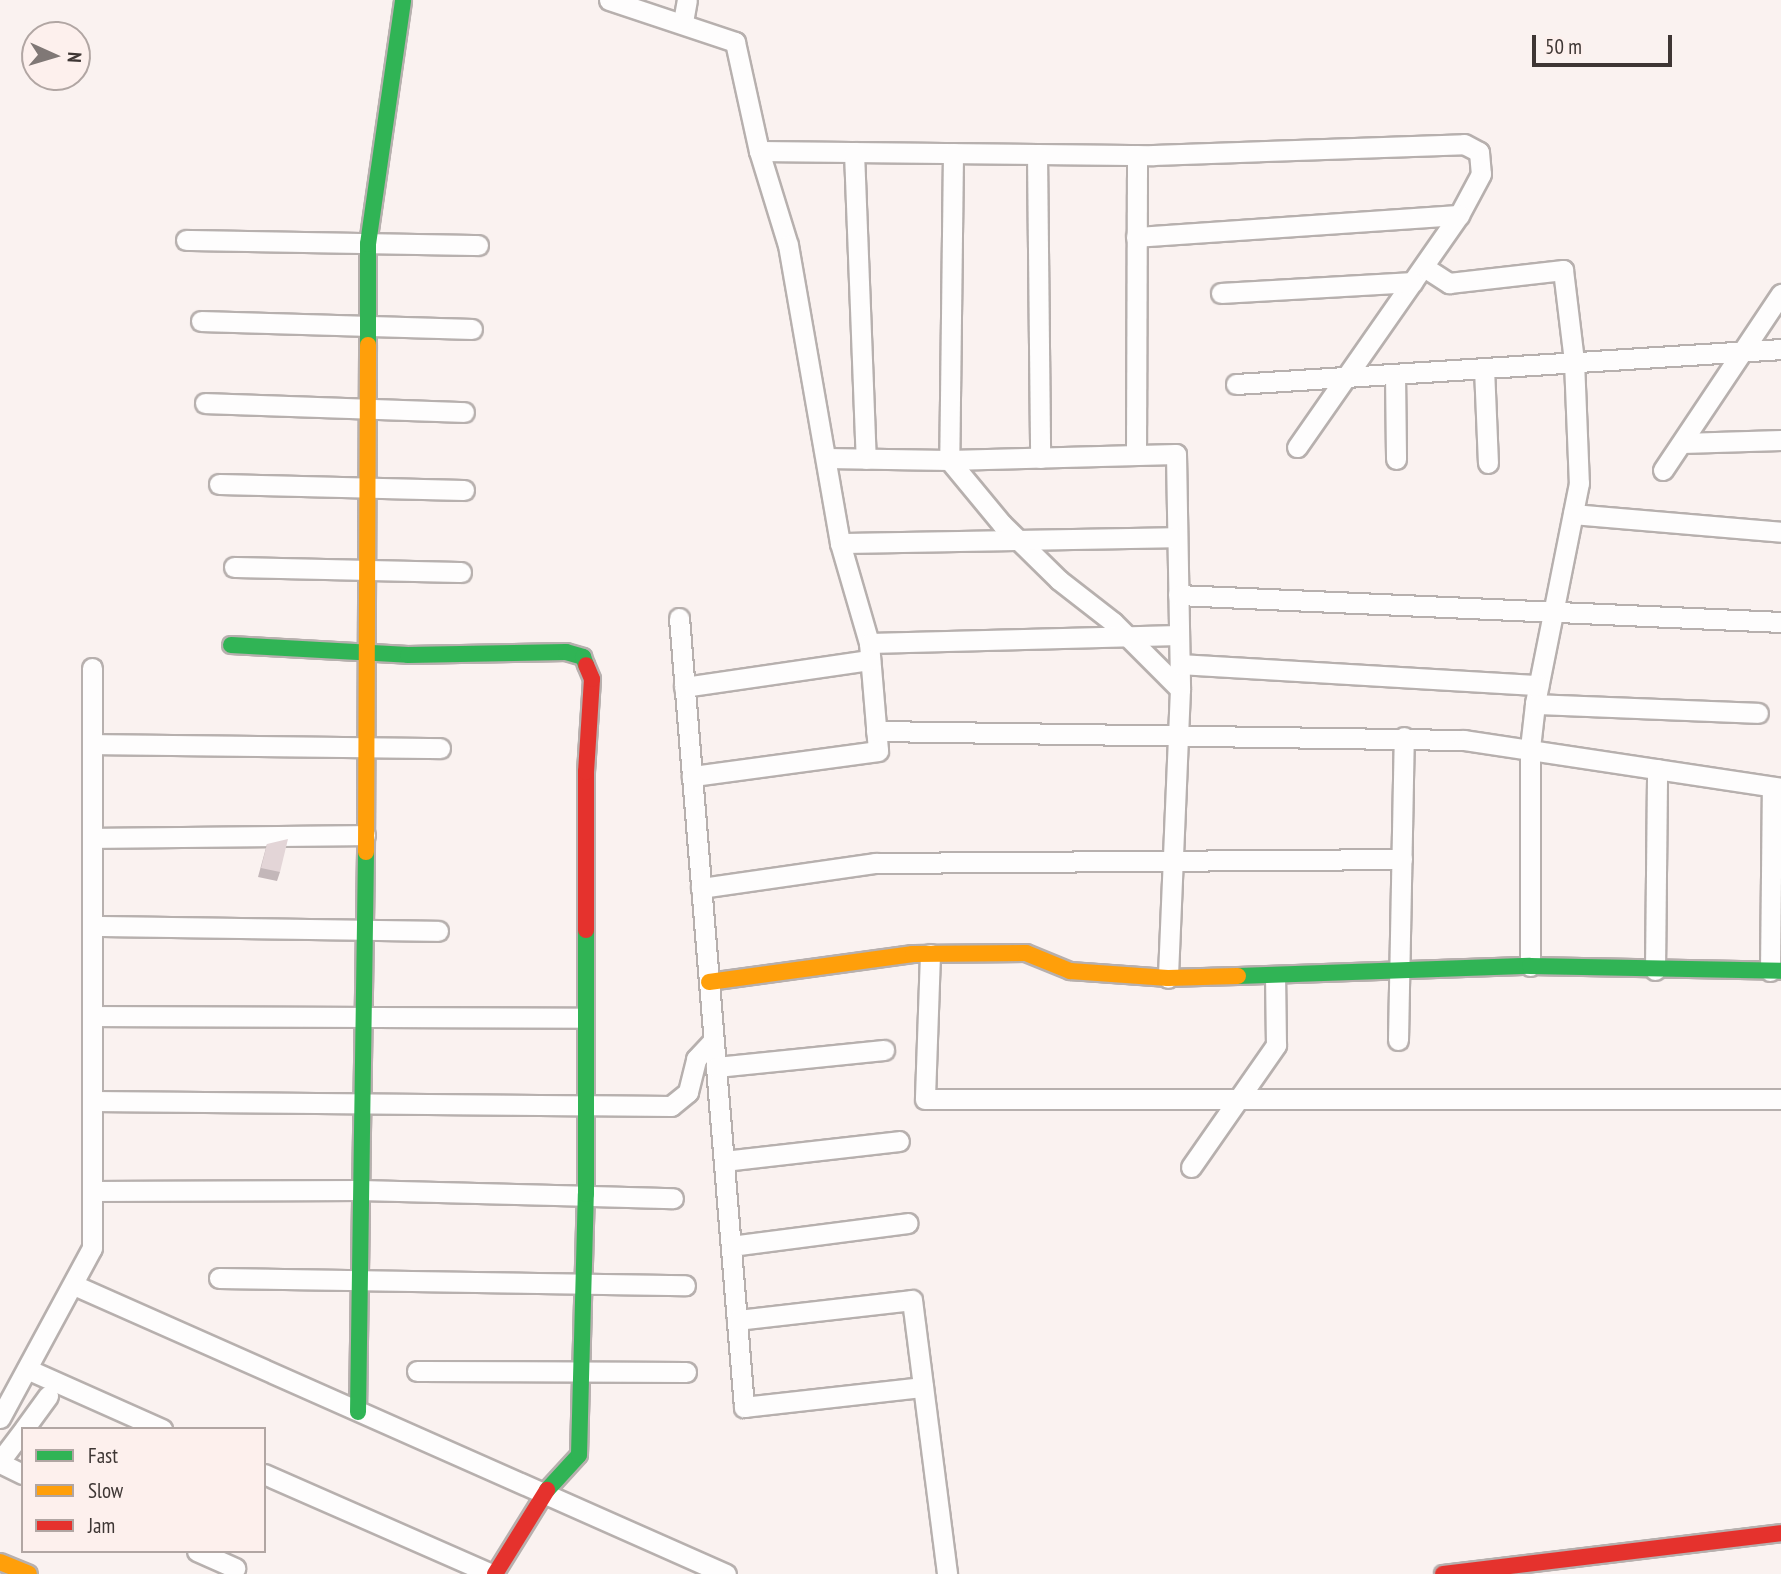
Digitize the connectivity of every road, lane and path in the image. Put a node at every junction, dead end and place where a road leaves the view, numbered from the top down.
1 (403, 0) edge
2 (609, 0) edge
3 (687, 0) edge
4 (684, 22) junction
5 (759, 151) junction
6 (854, 152) junction
7 (953, 153) junction
8 (1037, 154) junction
9 (1138, 155) junction
10 (1459, 215) junction
11 (1136, 237) junction
12 (186, 240) dead end
13 (368, 244) junction
14 (478, 245) dead end
15 (1419, 275) junction
16 (1221, 293) dead end
17 (1781, 293) edge
18 (201, 321) dead end
19 (368, 327) junction
20 (472, 329) dead end
21 (1781, 349) edge
22 (1746, 350) junction
23 (1574, 361) junction
24 (1484, 368) junction
25 (1395, 374) junction
26 (1348, 376) junction
27 (1236, 384) dead end
28 (205, 403) dead end
29 (368, 410) junction
30 (464, 412) dead end
31 (1781, 440) edge
32 (1682, 443) junction
33 (1297, 447) dead end
34 (1136, 455) junction
35 (826, 458) junction
36 (1040, 458) junction
37 (1396, 458) dead end
38 (866, 459) junction
39 (949, 460) junction
40 (1488, 463) dead end
41 (1663, 470) dead end
42 (219, 484) dead end
43 (368, 488) junction
44 (464, 489) dead end
45 (1573, 514) junction
46 (1781, 532) edge
47 (1177, 537) junction
48 (1018, 540) junction
49 (840, 542) junction
50 (234, 566) dead end
51 (368, 569) junction
52 (461, 572) dead end
53 (1178, 595) junction
54 (1553, 613) junction
55 (679, 618) dead end
56 (1781, 622) edge
57 (1179, 635) junction
58 (1127, 636) junction
59 (231, 645) dead end
60 (368, 651) junction
61 (870, 651) junction
62 (1180, 664) junction
63 (92, 668) dead end
64 (684, 687) junction
65 (1180, 689) junction
66 (1536, 695) junction
67 (1758, 713) dead end
68 (876, 731) junction
69 (1178, 735) junction
70 (1404, 737) junction
71 (96, 744) junction
72 (368, 747) junction
73 (440, 748) dead end
74 (1530, 748) junction
75 (1657, 769) junction
76 (692, 776) junction
77 (1776, 787) edge
78 (365, 835) junction
79 (95, 838) junction
80 (1402, 859) junction
81 (1176, 860) junction
82 (1774, 874) edge
83 (701, 888) junction
84 (94, 926) junction
85 (362, 928) junction
86 (439, 931) dead end
87 (930, 954) junction
88 (1530, 966) junction
89 (1400, 967) junction
90 (1655, 970) junction
91 (1776, 971) edge
92 (1275, 976) junction
93 (1168, 978) junction
94 (709, 982) junction
95 (362, 1015) junction
96 (93, 1016) junction
97 (584, 1018) junction
98 (714, 1040) junction
99 (1398, 1040) dead end
100 (884, 1050) dead end
101 (716, 1068) junction
102 (1241, 1097) junction
103 (1781, 1100) edge
104 (93, 1101) junction
105 (363, 1102) junction
106 (586, 1105) junction
107 (899, 1140) dead end
108 (724, 1161) junction
109 (1191, 1167) dead end
110 (92, 1191) junction
111 (360, 1191) junction
112 (586, 1194) junction
113 (673, 1198) dead end
114 (908, 1223) dead end
115 (731, 1246) junction
116 (219, 1278) dead end
117 (359, 1280) junction
118 (74, 1285) junction
119 (582, 1285) junction
120 (685, 1285) dead end
121 (737, 1320) junction
122 (27, 1369) junction
123 (581, 1370) junction
124 (417, 1371) dead end
125 (686, 1372) dead end
126 (923, 1387) junction
127 (48, 1396) dead end
128 (358, 1412) junction
129 (0, 1418) edge
130 (25, 1427) edge
131 (158, 1427) edge
132 (21, 1433) edge
133 (0, 1462) edge
134 (21, 1473) edge
135 (266, 1475) edge
136 (542, 1496) junction
137 (1781, 1533) edge
138 (201, 1553) edge
139 (0, 1562) edge
140 (235, 1568) dead end
141 (29, 1574) edge
142 (494, 1574) edge
143 (726, 1574) edge
144 (947, 1574) edge
145 (1443, 1574) edge

1 - 13 street
2 - 4 street
3 - 4 street
4 - 5 street
5 - 6 street
5 - 35 street
6 - 7 street
6 - 38 street
7 - 8 street
7 - 39 street
8 - 9 street
8 - 36 street
9 - 10 street
9 - 11 street
10 - 11 street
10 - 15 street
11 - 34 street
12 - 13 street
13 - 14 street
13 - 19 street
15 - 16 street
15 - 23 street
15 - 26 street
17 - 22 street
18 - 19 street
19 - 20 street
19 - 29 street
21 - 22 street
22 - 23 street
22 - 32 street
23 - 24 street
23 - 45 street
24 - 25 street
24 - 40 street
25 - 26 street
25 - 37 street
26 - 27 street
26 - 33 street
28 - 29 street
29 - 30 street
29 - 43 street
31 - 32 street
32 - 41 street
34 - 36 street
34 - 47 street
35 - 38 street
35 - 49 street
36 - 39 street
38 - 39 street
39 - 48 street
42 - 43 street
43 - 44 street
43 - 51 street
45 - 46 street
45 - 54 street
47 - 48 street
47 - 53 street
48 - 49 street
48 - 58 street
49 - 61 street
50 - 51 street
51 - 52 street
51 - 60 street
53 - 54 street
53 - 57 street
54 - 56 street
54 - 66 street
55 - 64 street
57 - 58 street
57 - 62 street
58 - 61 street
58 - 65 street
59 - 60 street
60 - 72 street
60 - 97 street
61 - 64 street
61 - 68 street
62 - 65 street
62 - 66 street
63 - 71 street
64 - 76 street
65 - 69 street
66 - 67 street
66 - 74 street
68 - 69 street
68 - 76 street
69 - 70 street
69 - 81 street
70 - 74 street
70 - 80 street
71 - 72 street
71 - 79 street
72 - 73 street
72 - 78 street
74 - 75 street
74 - 88 street
75 - 77 street
75 - 90 street
76 - 83 street
77 - 82 street
78 - 79 street
78 - 85 street
79 - 84 street
80 - 81 street
80 - 89 street
81 - 83 street
81 - 93 street
82 - 91 street
83 - 94 street
84 - 85 street
84 - 96 street
85 - 86 street
85 - 95 street
87 - 93 street
87 - 94 street
87 - 102 street
88 - 89 street
88 - 90 street
89 - 92 street
89 - 99 street
90 - 91 street
92 - 93 street
92 - 102 street
94 - 98 street
95 - 96 street
95 - 97 street
95 - 105 street
96 - 104 street
97 - 106 street
98 - 101 street
98 - 106 street
100 - 101 street
101 - 108 street
102 - 103 street
102 - 109 street
104 - 105 street
104 - 110 street
105 - 106 street
105 - 111 street
106 - 112 street
107 - 108 street
108 - 115 street
110 - 111 street
110 - 118 street
111 - 112 street
111 - 117 street
112 - 113 street
112 - 119 street
114 - 115 street
115 - 121 street
116 - 117 street
117 - 119 street
117 - 128 street
118 - 122 street
118 - 128 street
119 - 120 street
119 - 123 street
121 - 126 street
121 - 126 street
122 - 129 street
122 - 131 street
123 - 124 street
123 - 125 street
123 - 136 street
126 - 144 street
127 - 130 street
128 - 136 street
132 - 133 street
133 - 134 street
135 - 142 street
136 - 142 street
136 - 143 street
137 - 145 street
138 - 140 street
139 - 141 street

